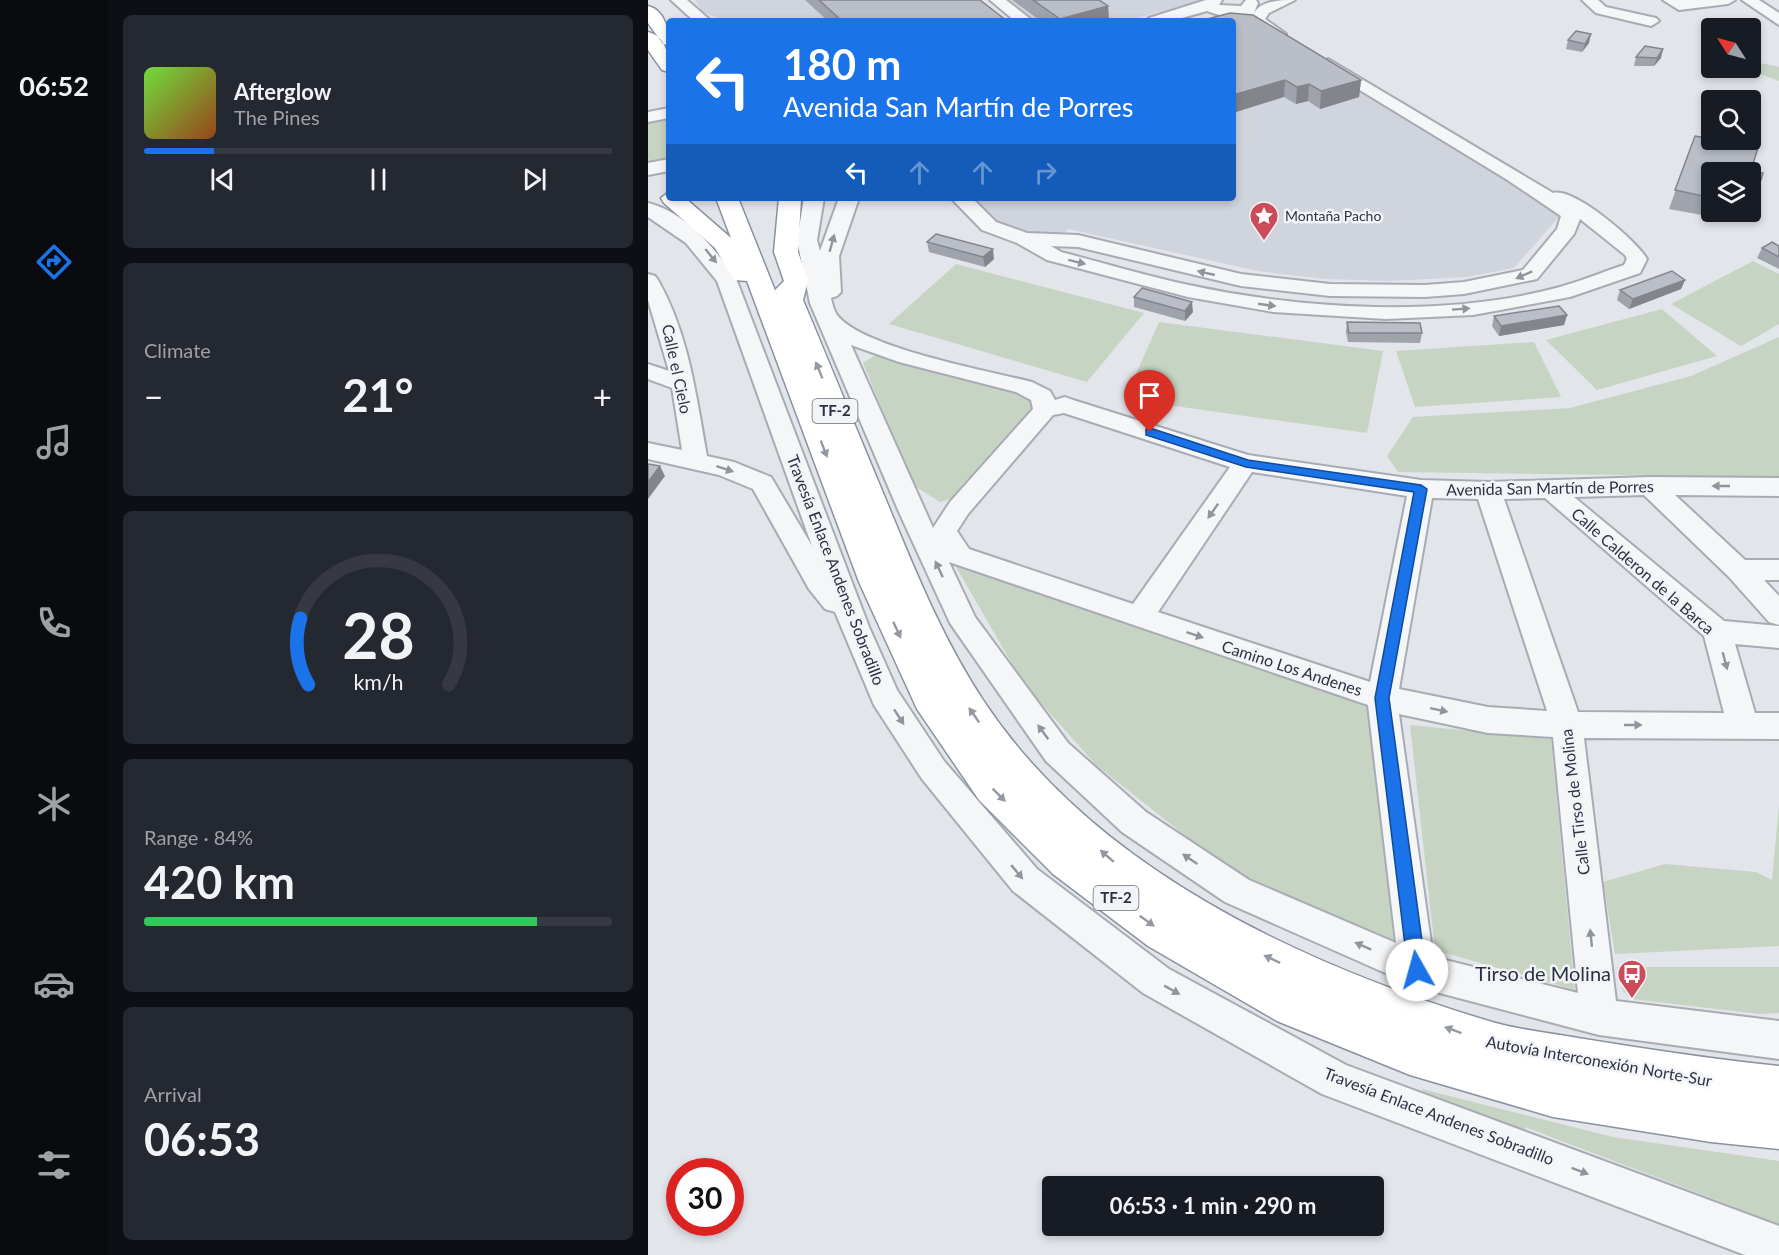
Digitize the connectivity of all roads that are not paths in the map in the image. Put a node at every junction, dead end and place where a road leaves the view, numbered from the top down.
1 (997, 0) edge
2 (1278, 0) edge
3 (1288, 0) edge
4 (1589, 0) edge
5 (1728, 0) edge
6 (1749, 0) edge
7 (680, 2) edge
8 (1674, 3) edge
9 (1244, 11) edge
10 (649, 12) edge
11 (1208, 12) edge
12 (687, 18) edge
13 (699, 18) edge
14 (1021, 18) edge
15 (1172, 18) edge
16 (1235, 18) edge
17 (1236, 18) edge
18 (1779, 20) edge
19 (1651, 21) dead end
20 (666, 23) edge
21 (1273, 31) junction
22 (666, 36) edge
23 (648, 37) edge
24 (1293, 43) edge
25 (1313, 55) edge
26 (666, 62) edge
27 (666, 114) edge
28 (648, 117) edge
29 (666, 166) edge
30 (648, 170) edge
31 (648, 183) edge
32 (1525, 184) junction
33 (666, 193) edge
34 (675, 201) edge
35 (729, 201) edge
36 (751, 201) edge
37 (790, 201) edge
38 (813, 201) edge
39 (848, 201) edge
40 (964, 201) edge
41 (648, 209) edge
42 (1024, 239) junction
43 (1580, 242) junction
44 (1606, 279) junction
45 (648, 280) edge
46 (778, 298) junction
47 (829, 320) junction
48 (648, 371) edge
49 (681, 383) junction
50 (1045, 410) junction
51 (648, 451) edge
52 (696, 461) junction
53 (1246, 464) junction
54 (1650, 486) junction
55 (1779, 487) edge
56 (1421, 489) junction
57 (1488, 490) junction
58 (1555, 490) junction
59 (1739, 570) junction
60 (1779, 570) edge
61 (1779, 614) edge
62 (1139, 617) junction
63 (855, 627) junction
64 (1717, 631) junction
65 (1779, 637) edge
66 (1382, 698) junction
67 (1567, 725) junction
68 (1743, 726) junction
69 (1779, 726) edge
70 (1417, 970) junction
71 (1599, 1017) junction
72 (1779, 1040) edge
73 (1779, 1088) edge
74 (1779, 1126) edge
75 (1779, 1247) edge

1 - 14 street
2 - 9 street
3 - 9 street
4 - 19 street
5 - 8 street
6 - 18 street
7 - 12 street
7 - 13 street
9 - 11 street
9 - 21 street
9 - 21 street
10 - 20 highway
10 - 22 highway
11 - 15 street
11 - 16 street
17 - 21 street
21 - 24 street
23 - 26 highway
25 - 32 street
27 - 28 street
29 - 30 street
31 - 33 highway
32 -> 42 street
32 - 43 street
32 - 44 street
34 - 46 highway
35 - 46 highway, Autovía Interconexión Norte-Sur / TF-2
36 - 46 highway, Autovía Interconexión Norte-Sur / TF-2
37 - 46 highway
38 - 47 street
47 -> 39 street
40 - 42 street
41 -> 63 street, Travesía Enlace Andenes Sobradillo
42 -> 44 street
43 - 44 street
43 - 44 street
45 - 49 street, Calle el Cielo
73 -> 46 highway, Autovía Interconexión Norte-Sur / TF-2
46 -> 74 highway, Autovía Interconexión Norte-Sur / TF-2
47 - 50 street
70 -> 47 street
48 - 49 street
49 - 52 street, Calle el Cielo
50 - 53 street, Avenida San Martín de Porres
50 - 62 street, Camino Los Andenes
51 - 52 street
52 -> 63 street
53 - 56 street, Avenida San Martín de Porres
53 -> 62 street
55 -> 54 street, Avenida San Martín de Porres
54 - 58 street, Avenida San Martín de Porres
54 - 59 street
56 - 57 street, Avenida San Martín de Porres
56 - 66 street
57 - 58 street, Avenida San Martín de Porres
57 - 67 street, Calle Tirso de Molina
58 - 64 street, Calle Calderon de la Barca
59 - 60 street
59 - 61 street
62 -> 66 street, Camino Los Andenes
63 -> 75 street, Travesía Enlace Andenes Sobradillo
64 - 65 street
64 -> 68 street, Calle Calderon de la Barca
66 -> 67 street, Camino Los Andenes
66 - 70 street
67 -> 68 street, Camino Los Andenes
71 -> 67 street, Calle Tirso de Molina
68 - 69 street, Camino Los Andenes
70 - 71 street
71 - 72 street

